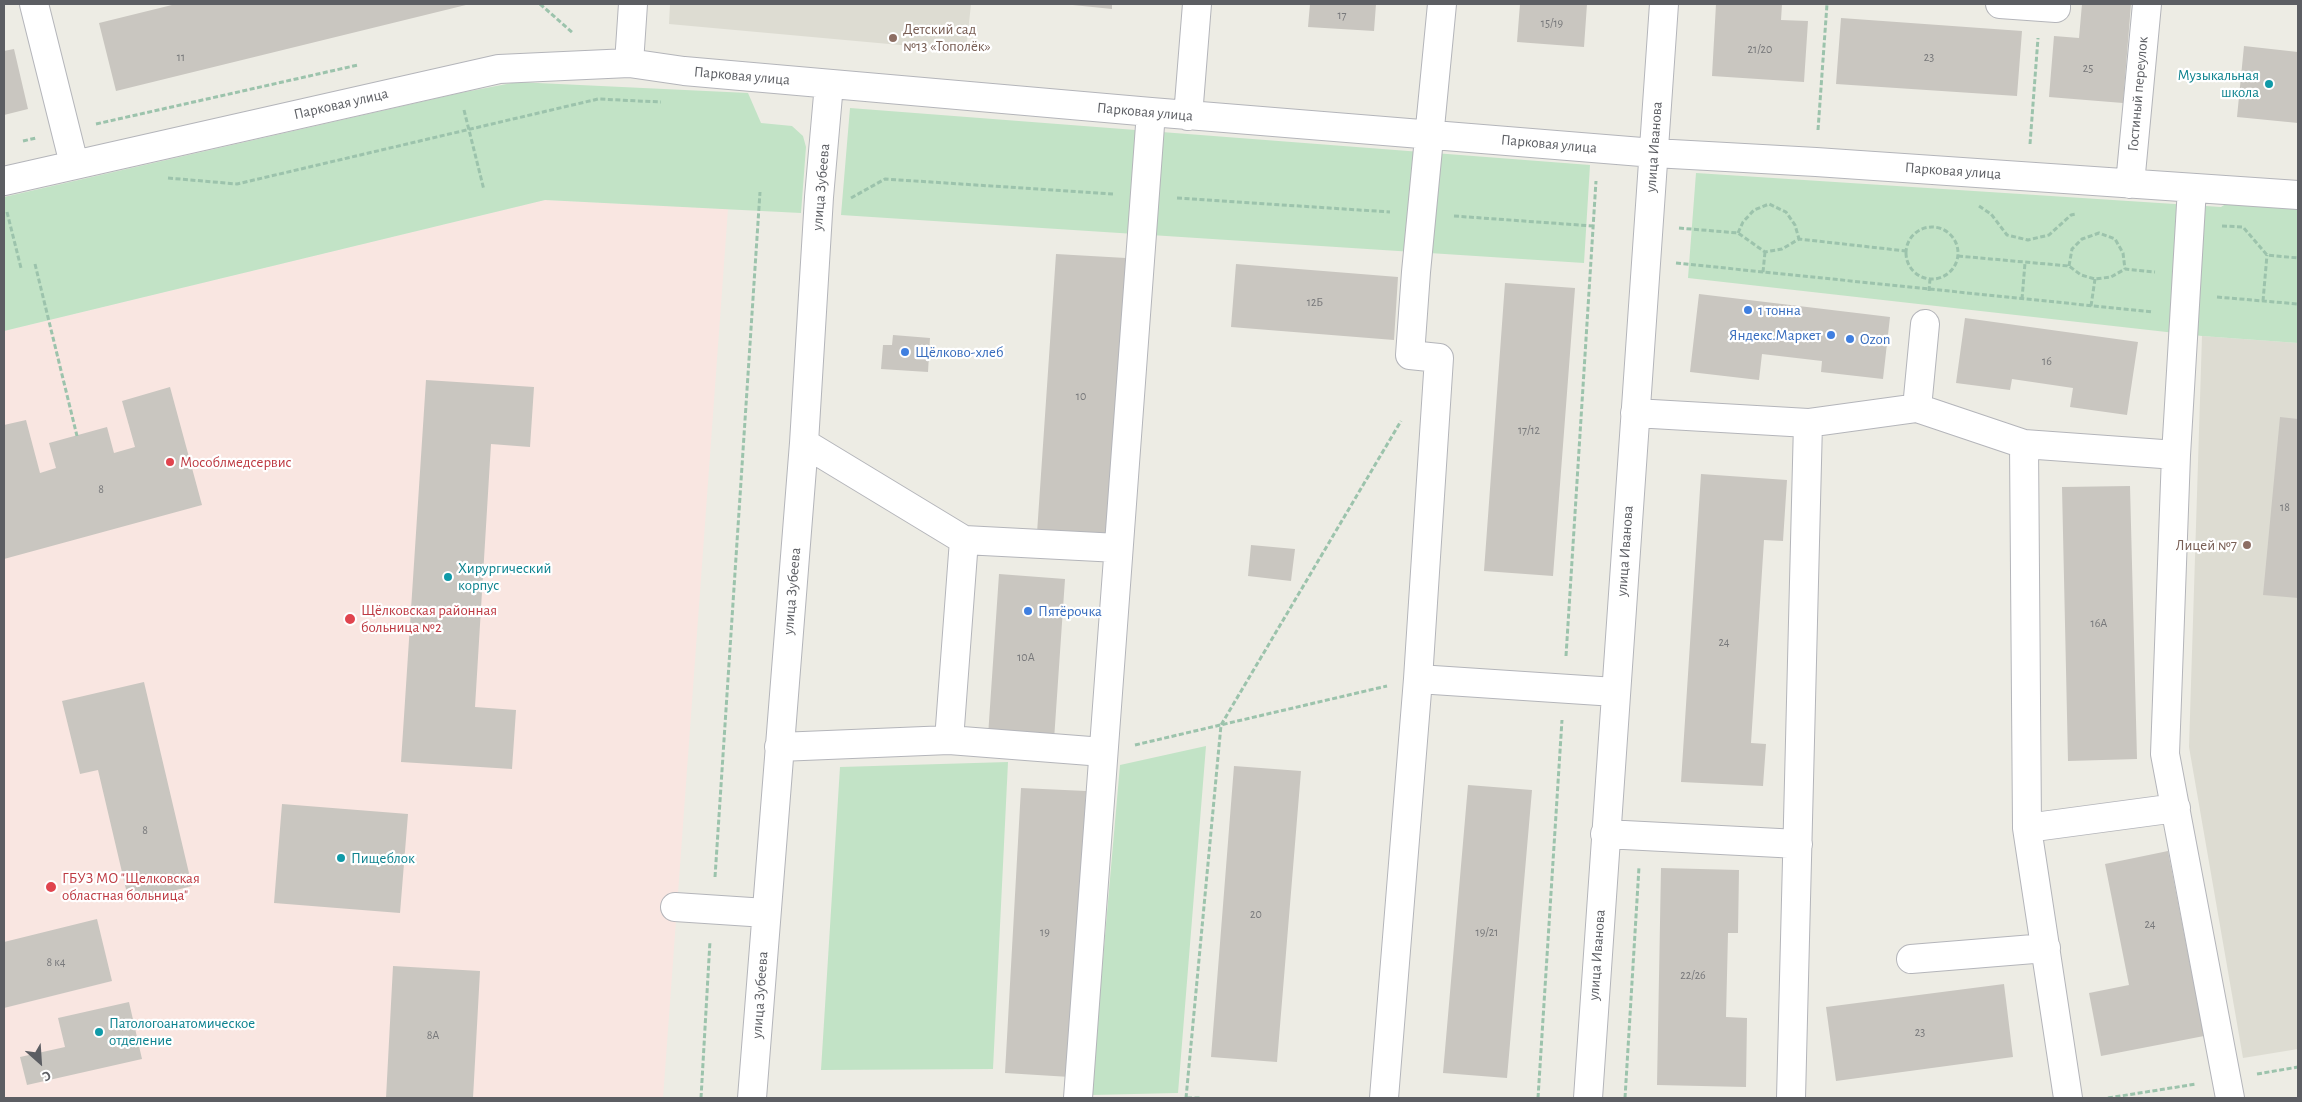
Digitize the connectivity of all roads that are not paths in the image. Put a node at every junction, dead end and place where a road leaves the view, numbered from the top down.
1 (34, 4) edge
2 (633, 4) edge
3 (1197, 4) edge
4 (1442, 4) edge
5 (1664, 4) edge
6 (2000, 4) edge
7 (2147, 4) edge
8 (2048, 5) edge
9 (629, 63) junction
10 (830, 84) junction
11 (1151, 112) junction
12 (1188, 116) junction
13 (1430, 134) junction
14 (1654, 153) junction
15 (74, 164) junction
16 (2130, 184) junction
17 (2192, 188) junction
18 (5, 194) edge
19 (2298, 195) edge
20 (1925, 324) dead end
21 (1917, 408) junction
22 (1635, 413) junction
23 (1808, 423) junction
24 (804, 443) junction
25 (2024, 444) junction
26 (2176, 454) junction
27 (964, 540) junction
28 (1118, 548) junction
29 (1418, 679) junction
30 (1615, 692) junction
31 (950, 740) junction
32 (779, 747) junction
33 (1103, 752) junction
34 (2176, 808) junction
35 (2028, 828) junction
36 (1605, 834) junction
37 (1798, 844) junction
38 (675, 907) dead end
39 (766, 913) junction
40 (2046, 948) junction
41 (1911, 959) dead end
42 (752, 1098) edge
43 (1078, 1098) edge
44 (1384, 1098) edge
45 (1588, 1098) edge
46 (1791, 1098) edge
47 (2068, 1098) edge
48 (2230, 1098) edge

1 - 15 street
2 - 9 street
3 - 12 street
4 - 13 street
5 - 14 street, улица Иванова
6 - 8 street
7 - 16 street, Гостиный переулок
9 - 10 street, Парковая улица
9 - 15 street, Парковая улица
10 - 11 street, Парковая улица
10 - 24 street, улица Зубеева
11 - 12 street, Парковая улица
11 - 28 street
12 - 13 street, Парковая улица
13 - 14 street, Парковая улица
13 - 29 street
14 - 16 street, Парковая улица
14 - 22 street, улица Иванова
15 - 18 street, Парковая улица
16 - 17 street, Парковая улица
17 - 19 street, Парковая улица
17 - 26 street
20 - 21 street
21 - 23 street
21 - 25 street
22 - 23 street
22 - 30 street, улица Иванова
23 - 37 street
24 - 27 street
24 - 32 street, улица Зубеева
25 - 26 street
25 - 35 street
26 - 34 street
27 - 28 street
27 - 31 street
28 - 33 street
29 - 30 street
29 - 44 street
30 - 36 street, улица Иванова
31 - 32 street
31 - 33 street
32 - 39 street, улица Зубеева
33 - 43 street
34 - 35 street
34 - 48 street
35 - 40 street
36 - 37 street
36 - 45 street, улица Иванова
37 - 46 street
38 - 39 street
39 - 42 street, улица Зубеева
40 - 41 street
40 - 47 street

